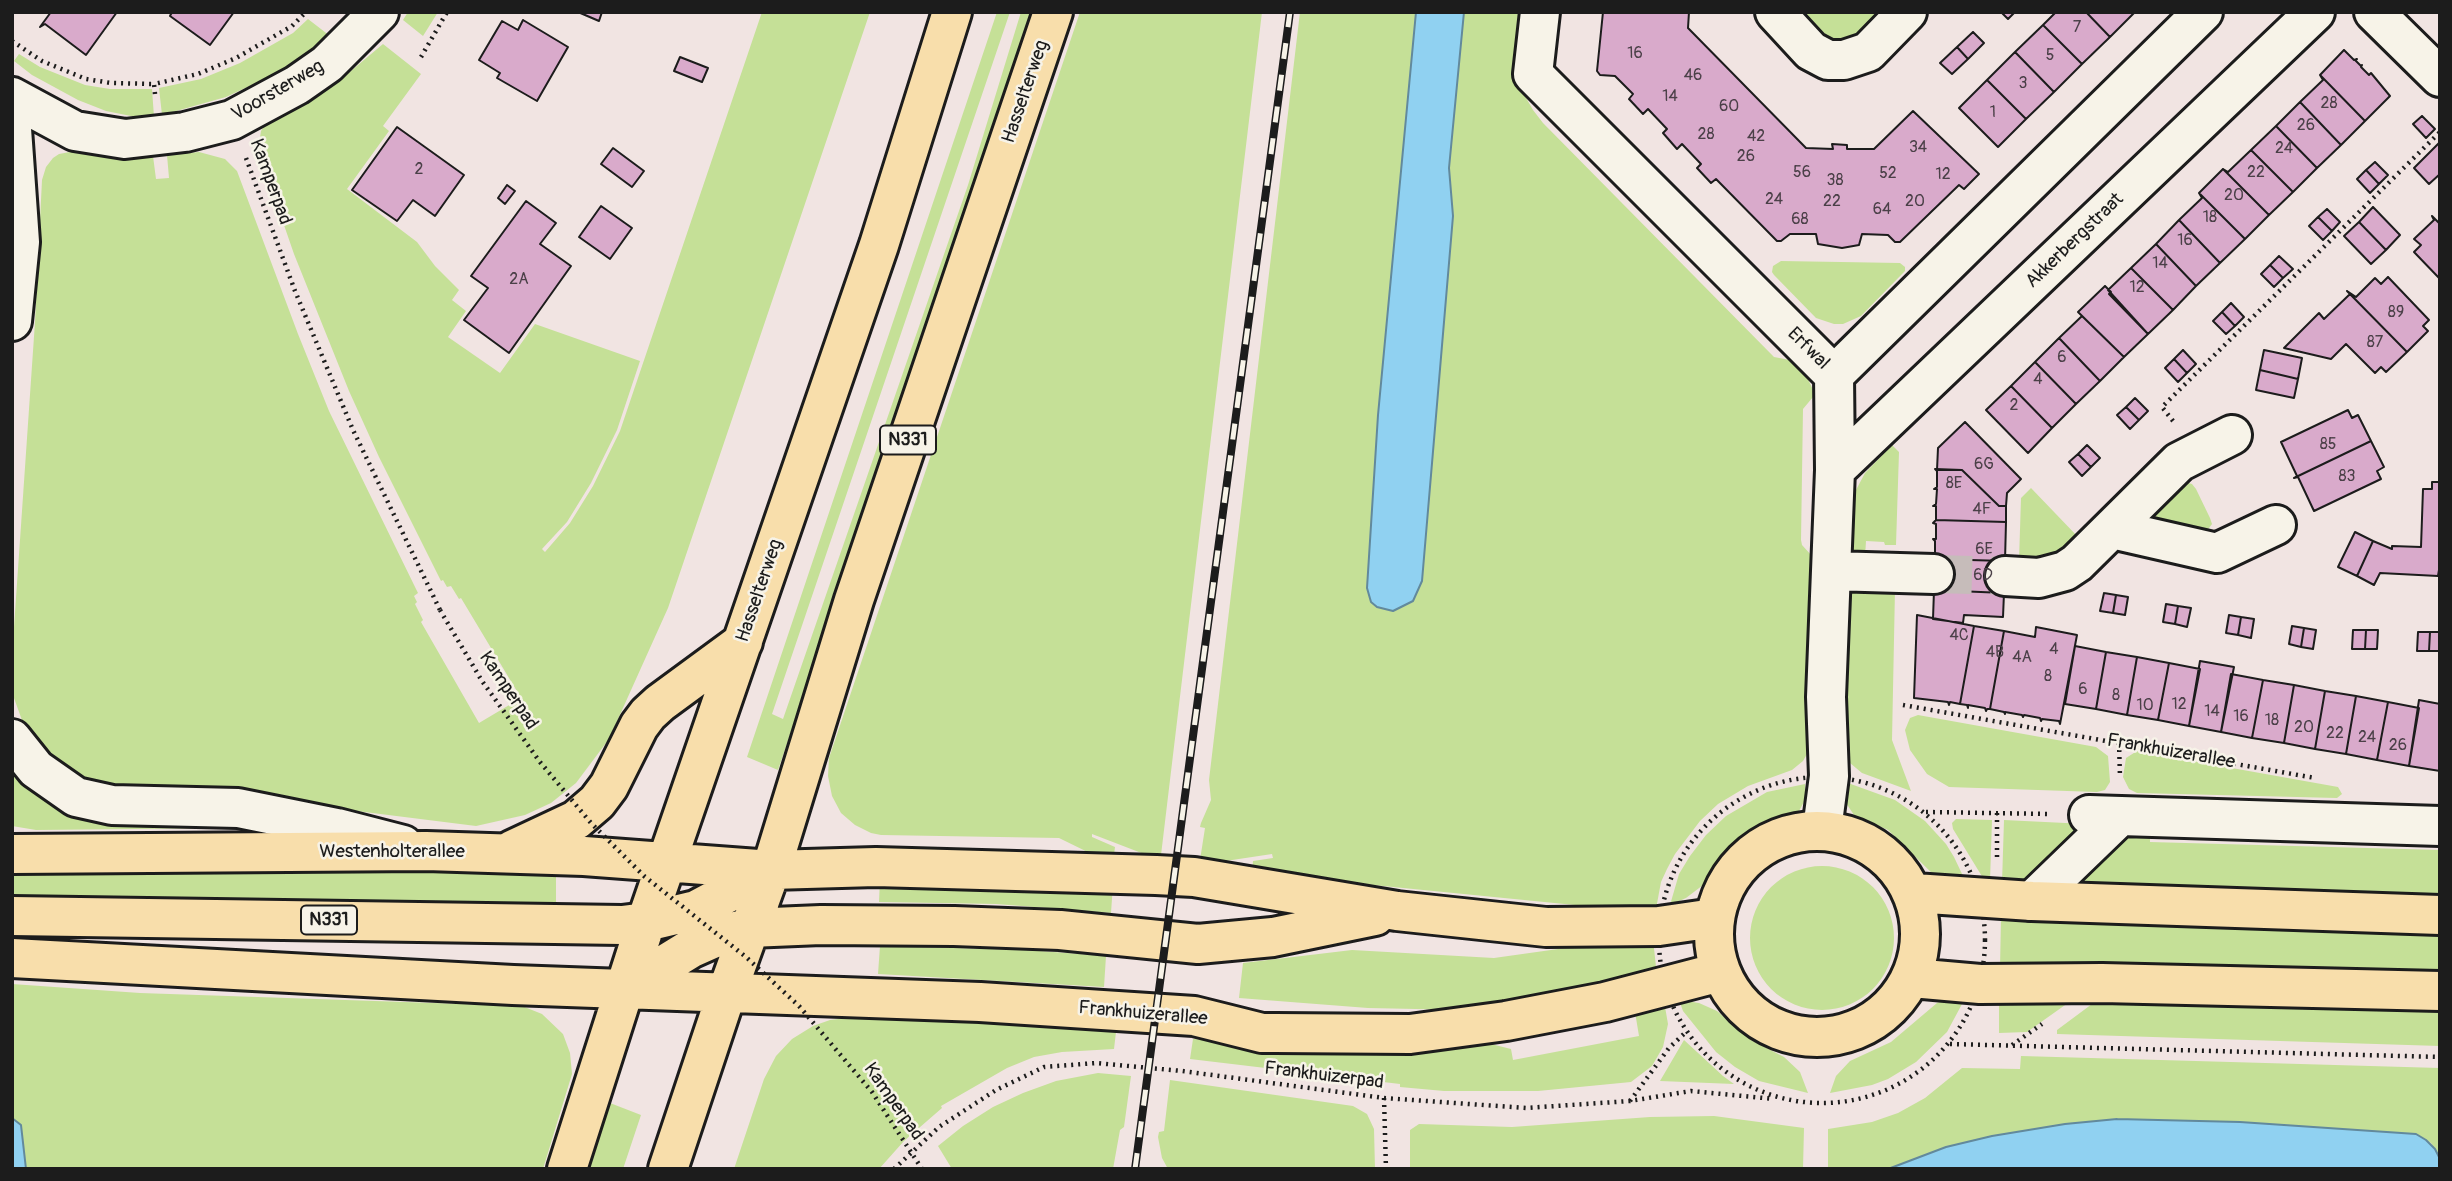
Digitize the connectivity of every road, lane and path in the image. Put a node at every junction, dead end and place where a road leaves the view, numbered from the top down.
1 (306, 12) edge
2 (379, 12) edge
3 (447, 12) edge
4 (953, 12) edge
5 (1053, 12) edge
6 (1540, 12) edge
7 (1775, 12) edge
8 (1907, 12) edge
9 (2203, 12) edge
10 (2315, 12) edge
11 (2374, 12) edge
12 (12, 41) edge
13 (421, 57) dead end
14 (2440, 77) edge
15 (154, 83) junction
16 (12, 97) edge
17 (232, 120) junction
18 (12, 129) edge
19 (2440, 132) edge
20 (160, 136) junction
21 (12, 321) edge
22 (1834, 375) junction
23 (2232, 435) dead end
24 (2197, 452) junction
25 (1835, 470) junction
26 (2276, 525) dead end
27 (2112, 529) junction
28 (1831, 571) junction
29 (1934, 575) tunnel mouth
30 (2005, 576) tunnel mouth
31 (743, 642) junction
32 (1903, 705) dead end
33 (12, 739) edge
34 (1829, 776) junction
35 (2328, 781) dead end
36 (1925, 812) junction
37 (2104, 816) junction
38 (2440, 826) edge
39 (1822, 830) junction
40 (426, 851) junction
41 (12, 854) edge
42 (504, 854) junction
43 (668, 861) junction
44 (771, 870) junction
45 (1914, 893) junction
46 (1981, 898) junction
47 (2032, 901) junction
48 (1397, 911) junction
49 (2440, 915) edge
50 (12, 916) edge
51 (1714, 918) junction
52 (646, 922) junction
53 (1659, 926) junction
54 (749, 928) junction
55 (12, 958) edge
56 (1720, 972) junction
57 (1912, 978) junction
58 (1667, 986) junction
59 (625, 989) junction
60 (2440, 991) edge
61 (727, 992) junction
62 (1687, 1031) junction
63 (2440, 1057) edge
64 (1384, 1098) junction
65 (1783, 1100) junction
66 (1630, 1101) junction
67 (567, 1169) edge
68 (668, 1169) edge
69 (894, 1169) edge
70 (922, 1169) edge
71 (1386, 1169) edge

1 - 15 path
2 - 17 street, Voorsterweg
3 - 13 path
4 - 31 main road, Hasselterweg
5 - 44 main road, Hasselterweg / N331
6 - 22 street, Erfwal
7 - 8 street
9 - 22 street
10 - 25 street, Akkerbergstraat
11 - 14 street
12 - 15 path
15 - 20 path
16 - 20 street, Voorsterweg
17 - 20 street, Voorsterweg
17 - 70 path, Kamperpad, bridge
18 - 21 street
19 - 24 path
22 - 25 street, Erfwal
23 - 24 street
24 - 27 street
25 - 28 street, Erfwal
26 - 27 street
27 - 30 street
28 - 29 street
28 - 34 street, Erfwal
31 - 42 main road
31 - 43 main road, Hasselterweg
32 - 35 path, Frankhuizerallee
33 - 40 street
34 - 36 path
34 - 39 street, Erfwal
34 - 53 path
36 - 37 path
36 - 46 path
37 - 38 street
37 - 47 street
39 - 45 main road
39 - 51 main road
40 - 41 main road, Westenholterallee
40 - 42 main road, Westenholterallee
42 - 43 main road, Westenholterallee
43 - 44 main road, Westenholterallee
43 - 52 main road, Hasselterweg
44 - 48 main road
44 - 52 main road, N331
44 - 54 main road, Hasselterweg / N331
45 - 46 main road
45 - 57 main road
46 - 47 main road
47 - 49 main road
48 - 53 main road
48 - 54 main road
50 - 52 main road, N331
51 - 53 main road
51 - 56 main road
52 - 59 main road, Hasselterweg
53 - 58 path
54 - 59 main road
54 - 61 main road, Hasselterweg / N331
55 - 59 main road
56 - 57 main road
56 - 58 main road, Frankhuizerallee
57 - 60 main road
58 - 61 main road, Frankhuizerallee
58 - 62 path
59 - 61 main road
59 - 67 main road, Hasselterweg
61 - 68 main road, Hasselterweg
62 - 65 path
62 - 66 path
63 - 65 path
64 - 66 path, Frankhuizerpad
64 - 69 path, Frankhuizerpad
64 - 71 path
65 - 66 path, Frankhuizerpad

